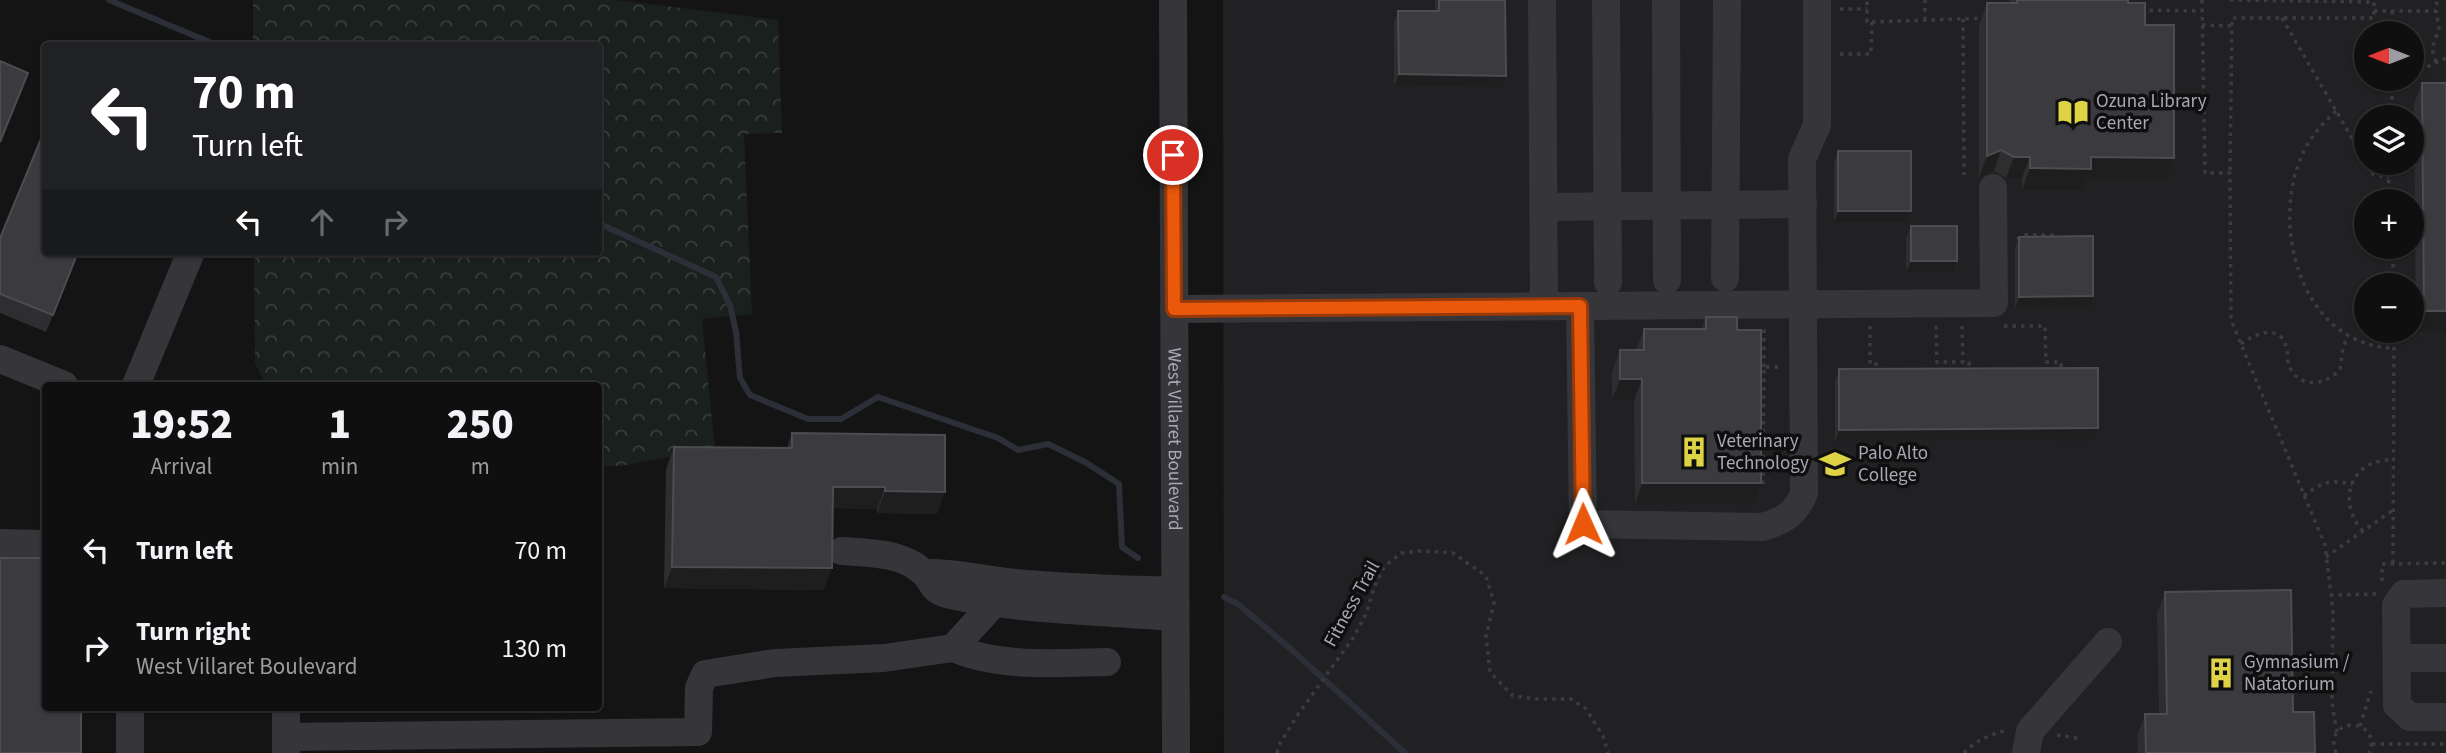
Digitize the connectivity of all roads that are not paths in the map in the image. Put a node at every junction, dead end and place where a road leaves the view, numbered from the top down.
1 (1173, 0) edge
2 (1542, 0) edge
3 (1606, 0) edge
4 (1666, 0) edge
5 (1727, 0) edge
6 (1827, 5) edge
7 (1993, 188) dead end
8 (1803, 204) junction
9 (1725, 205) junction
10 (1608, 206) junction
11 (1667, 206) junction
12 (1544, 207) junction
13 (189, 256) edge
14 (1725, 278) dead end
15 (1667, 280) dead end
16 (1608, 282) dead end
17 (1544, 306) junction
18 (1580, 306) junction
19 (1803, 306) junction
20 (1174, 309) junction
21 (0, 359) edge
22 (57, 382) edge
23 (137, 382) edge
24 (0, 543) edge
25 (42, 544) edge
26 (842, 551) dead end
27 (997, 592) junction
28 (2446, 593) edge
29 (1175, 604) junction
30 (2108, 642) dead end
31 (953, 648) junction
32 (2397, 658) junction
33 (2446, 658) edge
34 (1107, 662) dead end
35 (130, 711) edge
36 (286, 711) edge
37 (2446, 717) edge
38 (698, 743) edge
39 (286, 745) edge
40 (130, 753) edge
41 (1176, 753) edge
42 (2026, 753) edge

1 - 20 street, West Villaret Boulevard
2 - 12 street
3 - 10 street
4 - 11 street
5 - 9 street
6 - 8 street
7 - 19 street
8 - 9 street
8 - 19 street
9 - 11 street
9 - 14 street
10 - 11 street
10 - 12 street
10 - 16 street
11 - 15 street
12 - 17 street
13 - 23 street
17 - 18 street
17 - 20 street
18 - 19 street
18 - 19 street
20 - 29 street, West Villaret Boulevard
21 - 22 street
24 - 25 street
26 - 27 street
27 - 29 street
27 - 31 street
28 - 32 street
29 - 41 street, West Villaret Boulevard
30 - 42 street
31 - 34 street
31 - 38 street
32 - 33 street
32 - 37 street
35 - 40 street
36 - 39 street
38 - 39 street

